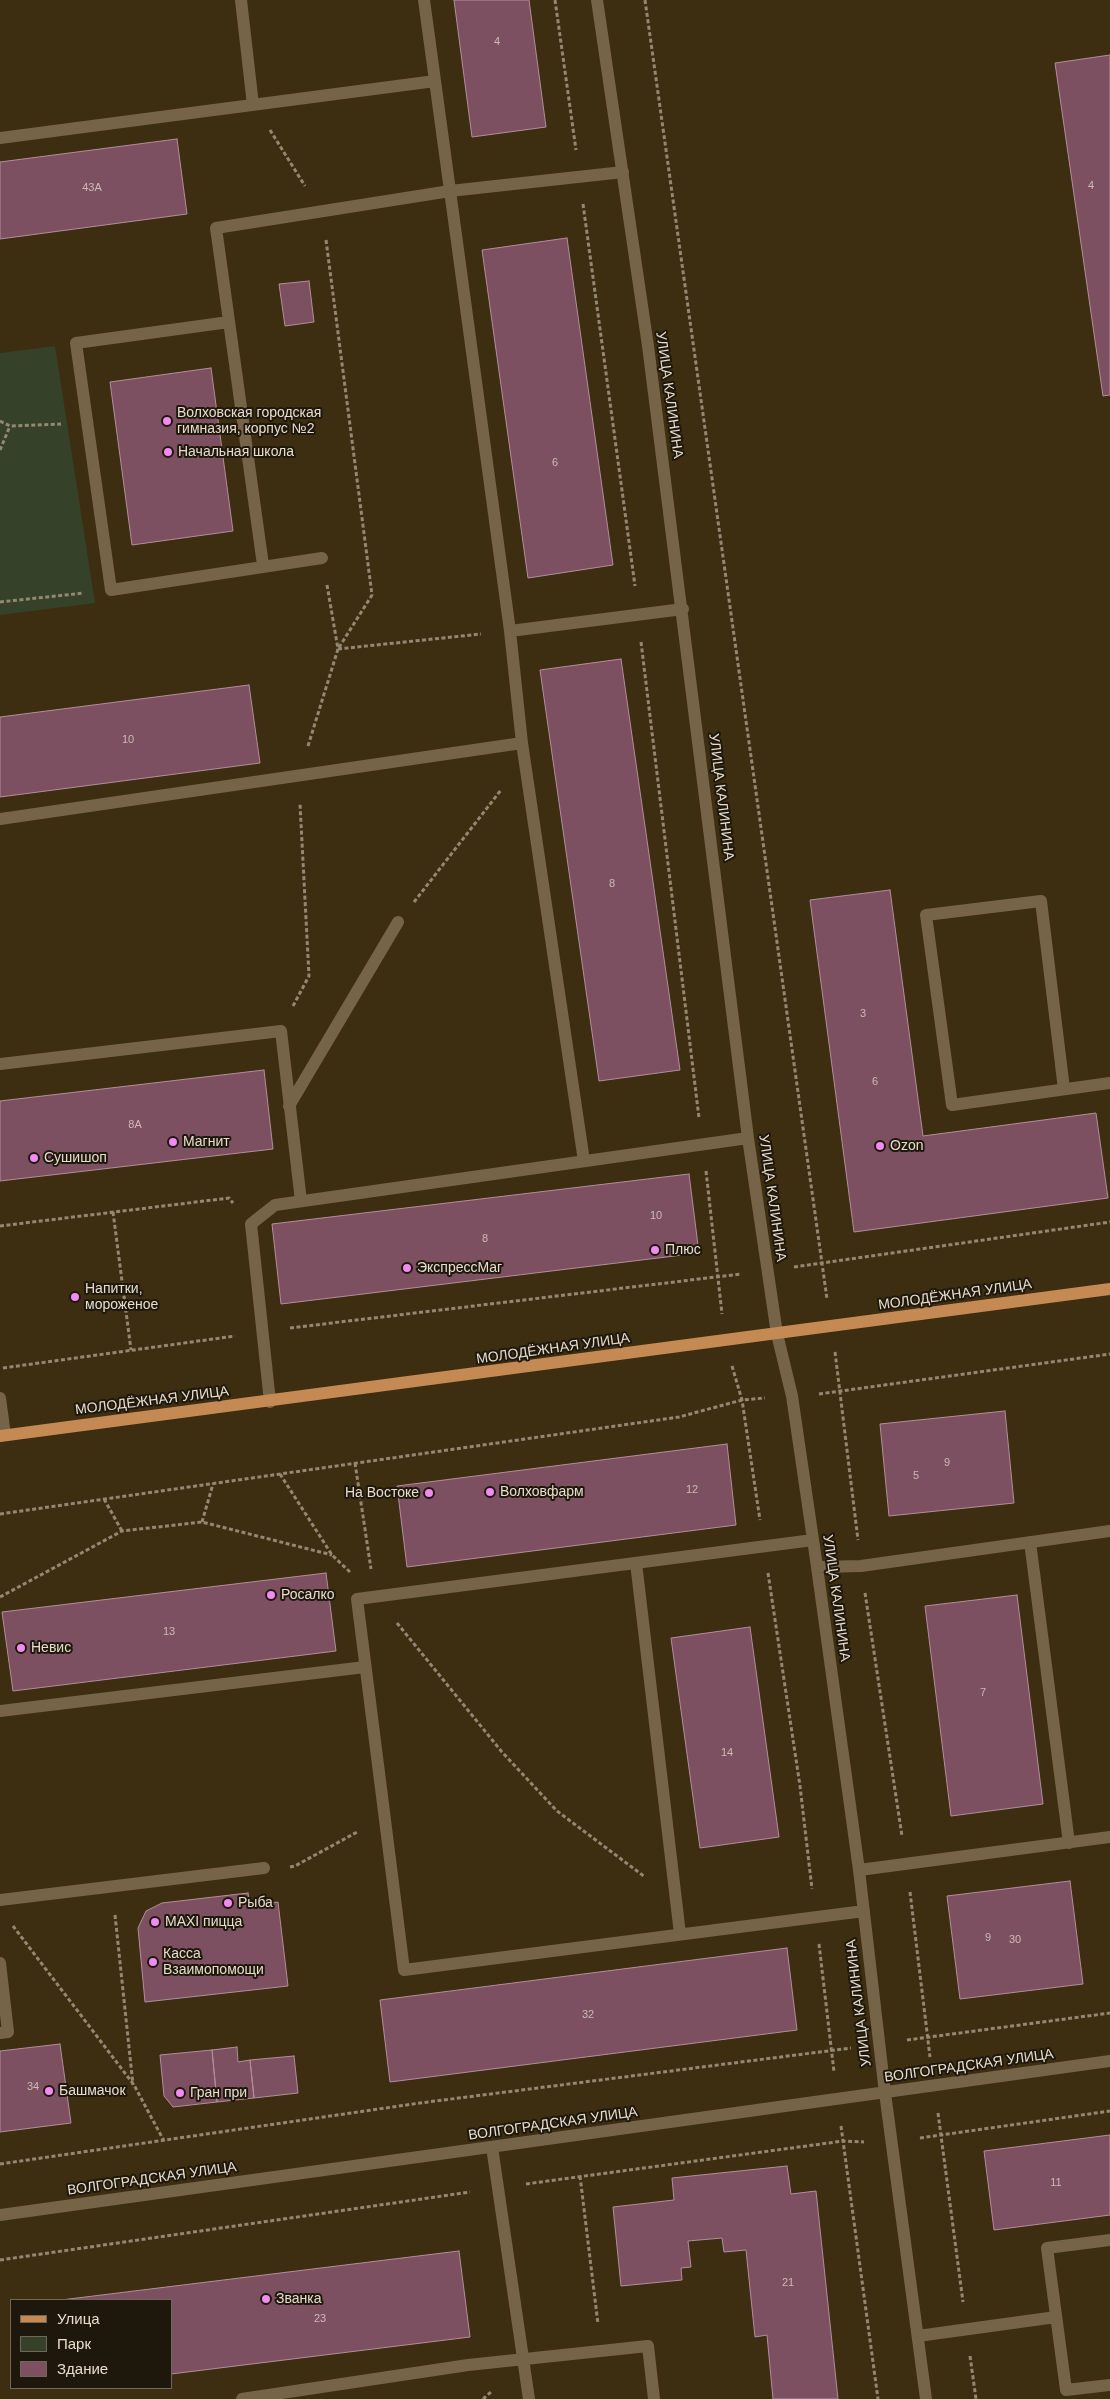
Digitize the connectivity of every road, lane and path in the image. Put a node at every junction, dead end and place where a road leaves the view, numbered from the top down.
1 (242, 0) edge
2 (424, 0) edge
3 (555, 0) edge
4 (598, 0) edge
5 (645, 0) edge
6 (435, 81) junction
7 (253, 105) junction
8 (0, 138) edge
9 (623, 172) junction
10 (579, 176) junction
11 (450, 191) junction
12 (322, 212) junction
13 (229, 322) junction
14 (0, 421) edge
15 (87, 424) junction
16 (10, 426) junction
17 (0, 450) edge
18 (322, 558) dead end
19 (263, 565) junction
20 (111, 590) junction
21 (0, 602) edge
22 (683, 609) junction
23 (638, 614) junction
24 (510, 631) junction
25 (522, 743) junction
26 (525, 759) junction
27 (0, 819) edge
28 (398, 922) joint
29 (0, 1064) edge
30 (1110, 1083) edge
31 (1064, 1090) junction
32 (289, 1106) junction
33 (748, 1138) junction
34 (702, 1144) junction
35 (584, 1161) junction
36 (229, 1198) dead end
37 (301, 1201) junction
38 (113, 1212) junction
39 (1110, 1222) edge
40 (0, 1226) edge
41 (821, 1263) junction
42 (768, 1270) junction
43 (718, 1277) junction
44 (1110, 1289) edge
45 (832, 1327) junction
46 (262, 1332) junction
47 (777, 1334) junction
48 (725, 1341) junction
49 (130, 1350) junction
50 (1110, 1354) edge
51 (0, 1369) edge
52 (840, 1392) junction
53 (792, 1396) junction
54 (0, 1398) edge
55 (742, 1400) junction
56 (270, 1402) junction
57 (2, 1436) edge
58 (354, 1463) junction
59 (280, 1474) junction
60 (213, 1484) junction
61 (104, 1499) junction
62 (0, 1514) edge
63 (202, 1522) junction
64 (122, 1531) junction
65 (1110, 1531) edge
66 (813, 1540) junction
67 (1030, 1542) junction
68 (764, 1546) junction
69 (332, 1555) junction
70 (636, 1563) junction
71 (861, 1566) junction
72 (817, 1567) junction
73 (0, 1597) edge
74 (375, 1597) junction
75 (365, 1667) junction
76 (0, 1711) edge
77 (800, 1786) dead end
78 (384, 1818) junction
79 (1110, 1837) edge
80 (1069, 1843) junction
81 (906, 1865) junction
82 (264, 1868) joint
83 (859, 1870) junction
84 (112, 1887) junction
85 (0, 1900) edge
86 (676, 1901) junction
87 (864, 1911) junction
88 (12, 1925) dead end
89 (680, 1934) junction
90 (0, 1962) edge
91 (1110, 2013) edge
92 (0, 2033) edge
93 (928, 2037) junction
94 (879, 2045) junction
95 (1110, 2061) edge
96 (134, 2085) junction
97 (934, 2086) junction
98 (885, 2093) junction
99 (1110, 2111) edge
100 (941, 2135) junction
101 (164, 2140) junction
102 (892, 2143) junction
103 (492, 2147) junction
104 (0, 2164) edge
105 (580, 2176) junction
106 (498, 2188) junction
107 (0, 2215) edge
108 (1110, 2240) edge
109 (0, 2260) edge
110 (1056, 2317) junction
111 (966, 2329) junction
112 (918, 2336) junction
113 (601, 2352) junction
114 (525, 2361) junction
115 (1110, 2385) edge
116 (242, 2399) edge
117 (529, 2399) edge
118 (654, 2399) edge
119 (926, 2399) edge
120 (976, 2399) edge

1 - 7 street
2 - 6 street
3 - 10 path
4 - 9 street, УЛИЦА КАЛИНИНА
5 - 41 path
6 - 7 street
6 - 11 street
7 - 8 street
7 - 12 path
9 - 10 street
9 - 22 street, УЛИЦА КАЛИНИНА
10 - 11 street
10 - 23 path
11 - 12 street
11 - 24 street
12 - 13 street
12 - 24 path
13 - 15 street
13 - 19 street
14 - 16 path
15 - 16 path
15 - 20 street
16 - 17 path
18 - 19 street
19 - 20 street
20 - 21 path
22 - 23 street
22 - 33 street, УЛИЦА КАЛИНИНА
23 - 24 street
23 - 34 path
24 - 25 street
25 - 26 street
25 - 27 street
26 - 28 path
26 - 35 street
28 - 32 street
29 - 32 street
30 - 31 street
31 - 31 street
32 - 37 street
33 - 34 street
33 - 42 street, УЛИЦА КАЛИНИНА
34 - 35 street
34 - 43 path
35 - 37 street
36 - 38 path
37 - 46 street
38 - 40 path
38 - 49 path
39 - 41 path
41 - 42 path
41 - 45 path
42 - 43 path
42 - 47 street, УЛИЦА КАЛИНИНА
43 - 46 path
43 - 48 path
44 - 45 main road, МОЛОДЁЖНАЯ УЛИЦА
45 - 47 main road, МОЛОДЁЖНАЯ УЛИЦА
45 - 52 path
46 - 49 path
46 - 56 street
47 - 48 main road, МОЛОДЁЖНАЯ УЛИЦА
47 - 53 street, УЛИЦА КАЛИНИНА
48 - 55 path
48 - 56 main road, МОЛОДЁЖНАЯ УЛИЦА
49 - 51 path
50 - 52 path
52 - 53 path
52 - 71 path
53 - 55 path
53 - 66 street, УЛИЦА КАЛИНИНА
54 - 57 street
55 - 58 path
55 - 68 path
56 - 57 main road, МОЛОДЁЖНАЯ УЛИЦА
58 - 59 path
58 - 74 path
59 - 60 path
59 - 69 path
60 - 61 path
60 - 63 path
61 - 62 path
61 - 64 path
63 - 64 path
63 - 69 path
64 - 73 path
65 - 67 street
66 - 68 street
66 - 72 street, УЛИЦА КАЛИНИНА
67 - 71 street
67 - 80 street
68 - 70 street
68 - 77 path
69 - 74 path
70 - 74 street
70 - 86 street
71 - 72 street
71 - 81 path
72 - 83 street, УЛИЦА КАЛИНИНА
74 - 75 street
74 - 86 path
75 - 76 street
75 - 78 street
78 - 82 path
78 - 89 street
79 - 80 street
80 - 81 street
81 - 83 street
81 - 93 path
82 - 84 street
83 - 87 street, УЛИЦА КАЛИНИНА
84 - 85 street
84 - 96 path
86 - 89 street
87 - 89 street
87 - 94 street, УЛИЦА КАЛИНИНА
88 - 96 path
90 - 92 street
91 - 93 path
93 - 94 path
93 - 97 path
94 - 98 street, УЛИЦА КАЛИНИНА
94 - 101 path
95 - 97 street, ВОЛГОГРАДСКАЯ УЛИЦА
96 - 101 path
97 - 98 street, ВОЛГОГРАДСКАЯ УЛИЦА
97 - 100 path
98 - 102 street, УЛИЦА КАЛИНИНА
98 - 103 street, ВОЛГОГРАДСКАЯ УЛИЦА
99 - 100 path
100 - 102 path
100 - 111 path
101 - 104 path
102 - 105 path
102 - 112 street, УЛИЦА КАЛИНИНА
103 - 106 street
103 - 107 street, ВОЛГОГРАДСКАЯ УЛИЦА
105 - 106 path
105 - 113 path
106 - 109 path
106 - 114 street
108 - 110 street
110 - 111 street
110 - 115 street
111 - 112 street
111 - 120 path
112 - 119 street, УЛИЦА КАЛИНИНА
113 - 114 street
113 - 118 street
114 - 116 street
114 - 117 street

